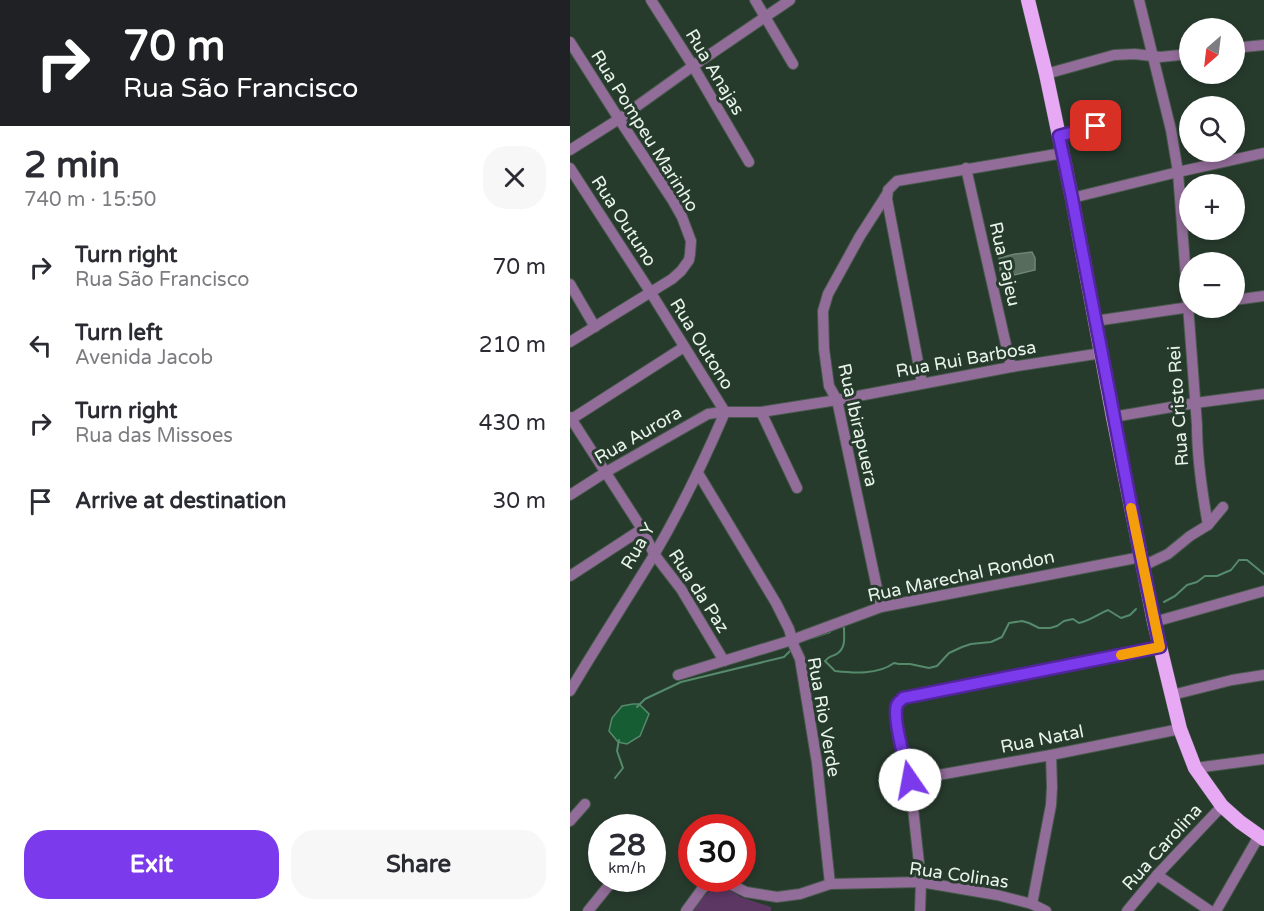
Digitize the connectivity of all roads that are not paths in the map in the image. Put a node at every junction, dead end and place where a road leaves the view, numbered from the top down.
1 (651, 0) edge
2 (754, 0) edge
3 (790, 0) edge
4 (1028, 0) edge
5 (1139, 0) edge
6 (765, 16) junction
7 (570, 42) edge
8 (1264, 45) edge
9 (1245, 47) edge
10 (1179, 55) edge
11 (1153, 57) junction
12 (793, 64) dead end
13 (693, 66) junction
14 (1046, 74) junction
15 (619, 119) junction
16 (1115, 122) dead end
17 (1059, 136) junction
18 (570, 150) edge
19 (1063, 153) junction
20 (1264, 153) edge
21 (749, 162) dead end
22 (570, 168) edge
23 (966, 168) junction
24 (1178, 172) junction
25 (887, 194) junction
26 (1072, 198) junction
27 (1185, 252) edge
28 (570, 284) edge
29 (651, 293) junction
30 (1264, 296) edge
31 (1245, 299) edge
32 (1179, 308) edge
33 (1190, 318) edge
34 (1095, 321) junction
35 (595, 327) junction
36 (570, 342) edge
37 (684, 347) junction
38 (1102, 353) junction
39 (1011, 367) junction
40 (922, 384) junction
41 (1264, 394) edge
42 (837, 400) junction
43 (1195, 403) junction
44 (725, 412) junction
45 (761, 412) junction
46 (1113, 417) junction
47 (570, 418) edge
48 (606, 472) junction
49 (698, 473) junction
50 (797, 488) dead end
51 (570, 495) edge
52 (1223, 507) dead end
53 (1208, 525) junction
54 (642, 529) junction
55 (654, 554) junction
56 (1142, 561) junction
57 (570, 576) edge
58 (1264, 591) edge
59 (881, 607) junction
60 (1154, 622) junction
61 (792, 640) junction
62 (1160, 647) junction
63 (724, 661) junction
64 (678, 675) dead end
65 (1264, 675) edge
66 (570, 691) edge
67 (1172, 695) junction
68 (1180, 729) junction
69 (1051, 755) junction
70 (1264, 759) edge
71 (1195, 768) junction
72 (910, 780) junction
73 (585, 804) dead end
74 (1222, 806) junction
75 (570, 821) edge
76 (1261, 837) edge
77 (1157, 875) junction
78 (921, 882) junction
79 (830, 884) junction
80 (604, 892) edge
81 (700, 892) edge
82 (746, 892) edge
83 (1032, 904) junction
84 (589, 911) edge
85 (686, 911) edge
86 (920, 911) edge
87 (1046, 911) edge
88 (1126, 911) edge
89 (1210, 911) edge
90 (1216, 911) edge

1 - 13 street, Rua Anajas
2 - 6 street
3 - 6 street
4 - 14 main road
5 - 11 street, Rua Cristo Rei
6 - 12 street
6 - 13 street
7 - 15 street, Rua Pompeu Marinho
8 - 9 street
10 - 11 street
11 - 14 street
11 - 24 street, Rua Cristo Rei
13 - 15 street
13 - 21 street, Rua Anajas
14 - 17 main road
15 - 18 street
15 - 29 street, Rua Pompeu Marinho
16 - 17 street
17 - 19 main road
19 - 23 street
19 - 26 main road
20 - 24 street
22 - 29 street, Rua Outuno
23 - 25 street, Rua Ibirapuera
23 - 39 street, Rua Pajeu
24 - 26 street
24 - 27 street, Rua Cristo Rei
25 - 40 street
25 - 42 street, Rua Ibirapuera
26 - 34 main road
28 - 35 street
29 - 35 street, Rua Pompeu Marinho
29 - 37 street, Rua Outono
30 - 31 street
32 - 34 street
33 - 43 street, Rua Cristo Rei
34 - 38 main road
35 - 36 street, Rua Pompeu Marinho
37 - 44 street, Rua Outono
37 - 47 street
38 - 39 street, Rua Rui Barbosa
38 - 46 main road
39 - 40 street, Rua Rui Barbosa
40 - 42 street, Rua Rui Barbosa
41 - 43 street
42 - 45 street, Rua Rui Barbosa
42 - 59 street, Rua Ibirapuera
43 - 46 street
43 - 53 street, Rua Cristo Rei
44 - 45 street, Rua Aurora
44 - 48 street, Rua Aurora
44 - 49 street, Rua Y
45 - 50 street
46 - 56 main road
47 - 48 street, Rua da Paz
48 - 51 street, Rua Aurora
48 - 54 street, Rua da Paz
49 - 55 street, Rua Y
49 - 61 street, Rua Rio Verde
52 - 53 street, Rua Marechal Rondon
53 - 56 street, Rua Marechal Rondon
54 - 55 street, Rua da Paz
54 - 57 street
55 - 63 street, Rua da Paz
55 - 66 street, Rua Y
56 - 59 street, Rua Marechal Rondon
56 - 60 main road
58 - 60 street
59 - 61 street, Rua Marechal Rondon
60 - 62 main road
61 - 63 street, Rua Marechal Rondon
61 - 79 street, Rua Rio Verde
62 - 67 main road
62 - 72 street
63 - 64 street, Rua Marechal Rondon
65 - 67 street
67 - 68 main road
68 - 69 street, Rua Natal
68 - 71 main road
69 - 72 street, Rua Natal
69 - 83 street
70 - 71 street
71 - 74 main road
72 - 78 street
73 - 75 street
74 - 76 main road
74 - 77 street, Rua Carolina
76 - 90 street
77 - 88 street, Rua Carolina
77 - 89 street
78 - 79 street, Rua Colinas
78 - 83 street, Rua Colinas
78 - 86 street
79 - 82 street, Rua Colinas
80 - 84 street
81 - 85 street
83 - 87 street, Rua Colinas

